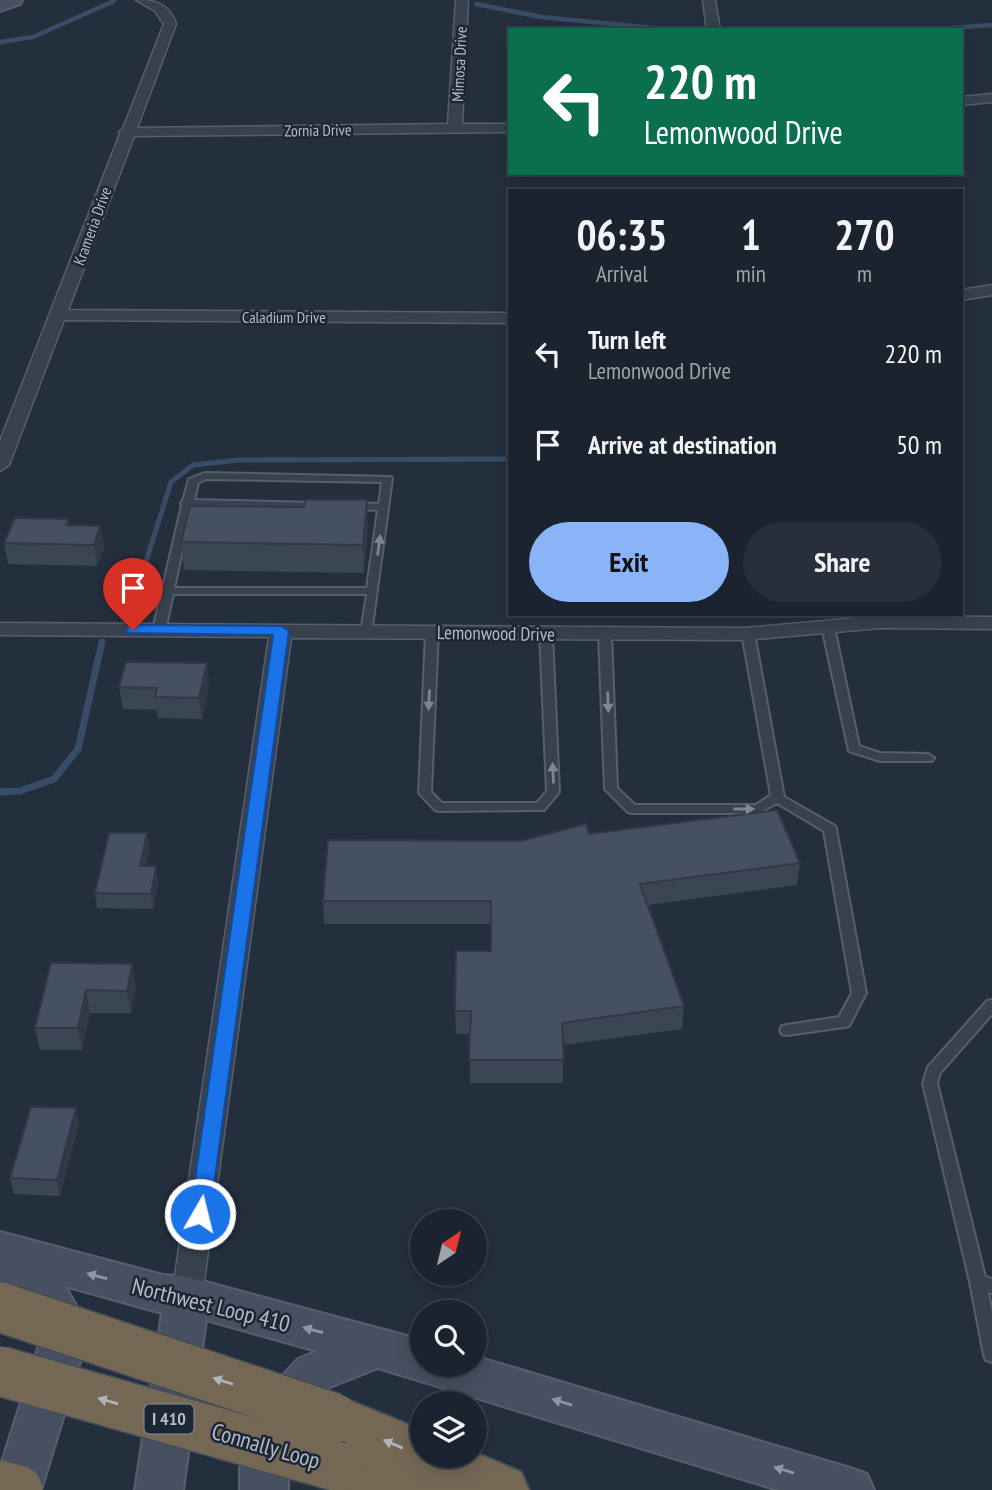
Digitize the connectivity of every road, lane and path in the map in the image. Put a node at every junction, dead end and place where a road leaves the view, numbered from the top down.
1 (13, 0) edge
2 (142, 0) edge
3 (462, 0) edge
4 (709, 0) edge
5 (0, 5) edge
6 (714, 28) edge
7 (992, 98) edge
8 (963, 101) edge
9 (455, 128) junction
10 (508, 128) edge
11 (127, 132) junction
12 (992, 290) edge
13 (963, 295) edge
14 (60, 316) junction
15 (508, 318) edge
16 (0, 465) edge
17 (186, 503) junction
18 (331, 506) edge
19 (344, 506) edge
20 (384, 507) junction
21 (169, 591) junction
22 (372, 591) junction
23 (837, 622) edge
24 (992, 623) edge
25 (0, 629) edge
26 (159, 630) junction
27 (281, 631) junction
28 (367, 632) junction
29 (432, 632) junction
30 (546, 633) junction
31 (748, 633) junction
32 (605, 634) junction
33 (928, 758) dead end
34 (778, 798) junction
35 (992, 1005) edge
36 (787, 1030) dead end
37 (0, 1250) edge
38 (0, 1265) edge
39 (985, 1284) edge
40 (187, 1296) junction
41 (0, 1307) edge
42 (379, 1347) junction
43 (992, 1355) edge
44 (410, 1356) edge
45 (0, 1371) edge
46 (478, 1377) edge
47 (336, 1443) junction
48 (0, 1485) edge
49 (18, 1490) edge
50 (159, 1490) edge
51 (264, 1490) edge
52 (410, 1490) edge
53 (501, 1490) edge
54 (850, 1490) edge

1 - 5 main road
2 - 11 street, Krameria Drive
3 - 9 street, Mimosa Drive
4 - 6 street
7 - 8 street
9 - 10 street, Zornia Drive
9 - 11 street, Zornia Drive
11 - 14 street, Krameria Drive
12 - 13 street
14 - 15 street, Caladium Drive
14 - 16 street, Krameria Drive
17 - 18 lane
17 - 20 lane
17 - 21 lane
19 - 20 lane
22 -> 20 lane
21 - 22 lane
21 - 26 lane
22 - 28 lane
23 - 24 street, Lemonwood Drive
23 - 31 street, Lemonwood Drive
23 - 33 lane
25 - 26 street, Lemonwood Drive
26 - 27 street, Lemonwood Drive
27 - 28 street, Lemonwood Drive
27 - 40 street
28 - 29 street, Lemonwood Drive
29 - 30 street, Lemonwood Drive
29 -> 30 lane
30 - 32 street, Lemonwood Drive
31 - 32 street, Lemonwood Drive
31 - 34 lane
32 -> 34 lane
34 - 36 lane
35 - 39 lane
40 -> 37 main road, Northwest Loop 410
38 - 49 main road
39 - 43 lane
42 -> 40 main road, Northwest Loop 410
40 - 50 main road
47 -> 41 highway, bridge
42 - 44 main road, Northwest Loop 410
42 - 51 main road
47 -> 45 highway, Connally Loop / I 410, bridge
54 -> 46 main road
47 - 52 highway, Connally Loop / I 410
53 -> 47 highway
48 - 49 highway, bridge

